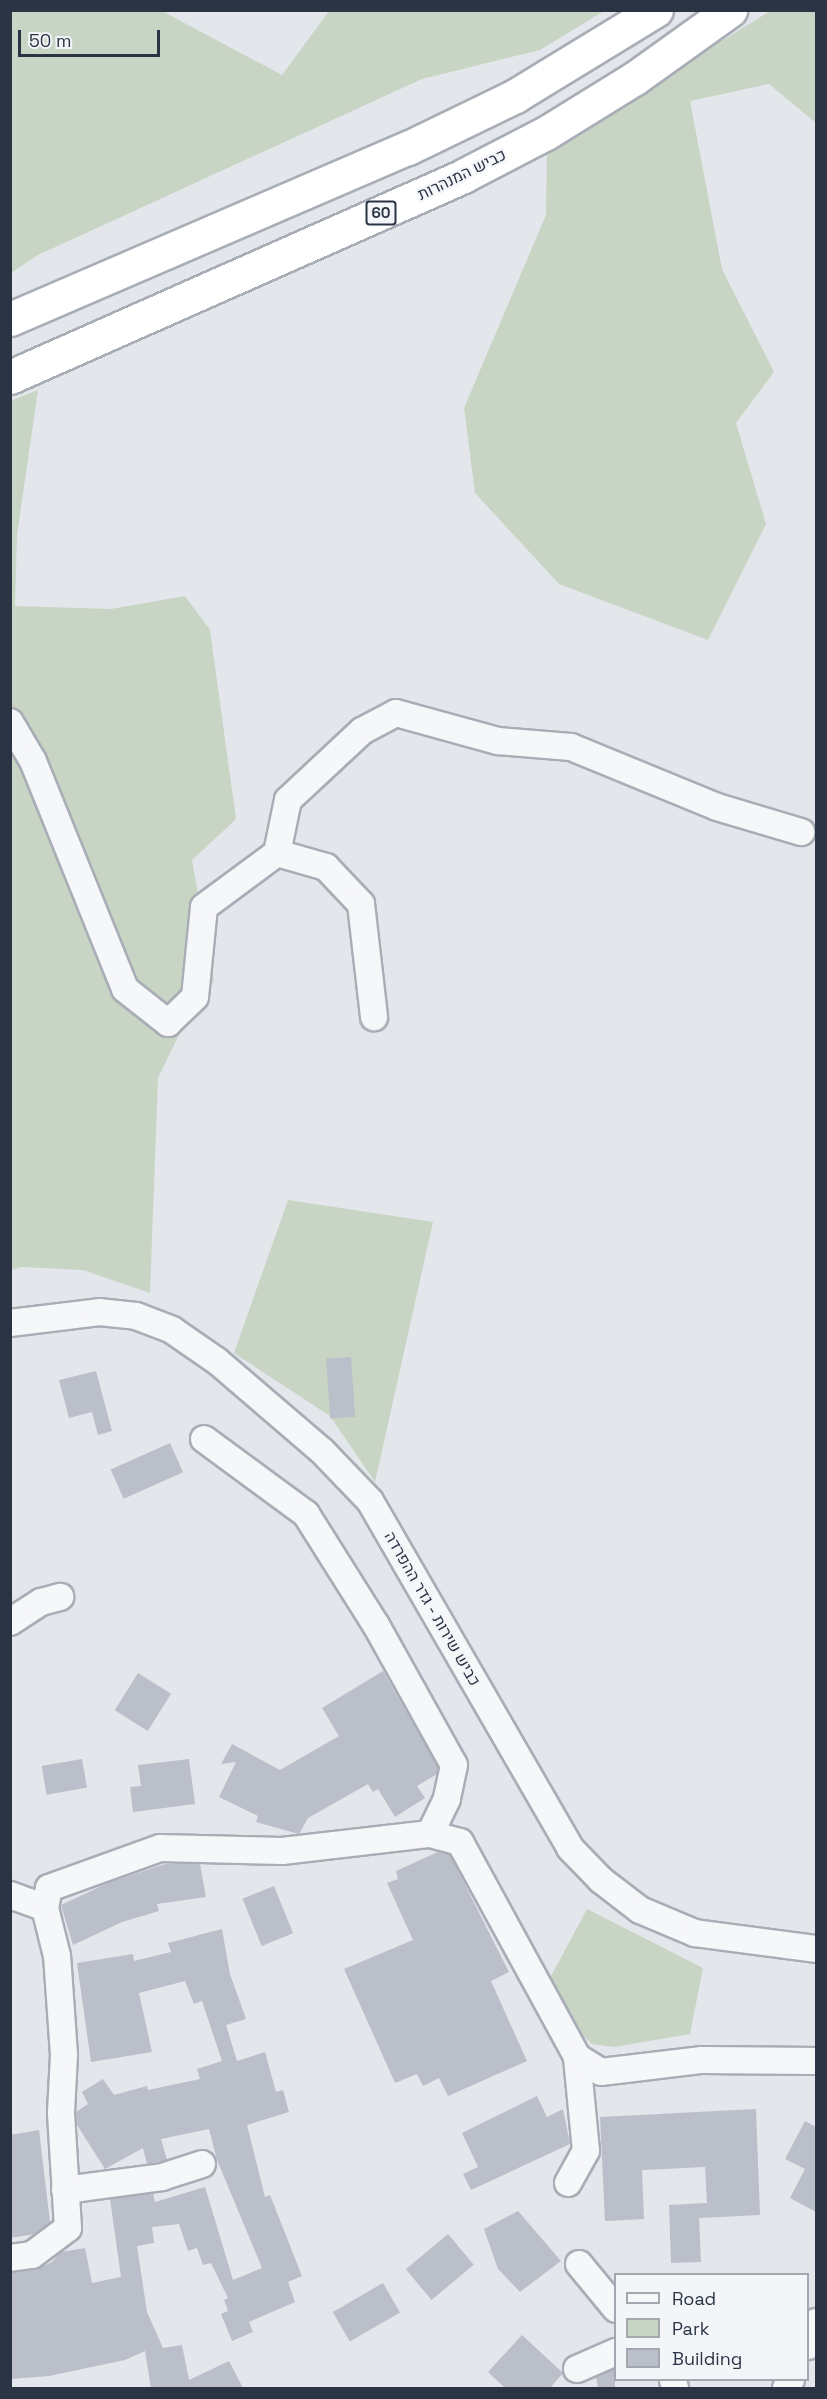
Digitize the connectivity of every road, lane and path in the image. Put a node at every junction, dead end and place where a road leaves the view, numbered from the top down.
1 (656, 10) edge
2 (730, 10) edge
3 (10, 319) edge
4 (10, 377) edge
5 (10, 722) edge
6 (801, 832) dead end
7 (277, 853) junction
8 (374, 1017) dead end
9 (10, 1323) edge
10 (204, 1439) dead end
11 (60, 1597) dead end
12 (10, 1622) edge
13 (430, 1834) junction
14 (10, 1895) edge
15 (45, 1908) junction
16 (816, 1949) edge
17 (577, 2057) junction
18 (816, 2061) edge
19 (202, 2164) dead end
20 (568, 2183) dead end
21 (65, 2190) junction
22 (10, 2258) edge
23 (579, 2264) dead end
24 (614, 2308) edge
25 (614, 2352) edge
26 (577, 2369) dead end

1 - 3 highway
2 - 4 highway, כביש המנהרות / 60
5 - 7 street
6 - 7 street
7 - 8 street
9 - 16 street, כביש שירות - גדר ההפרדה
10 - 13 street
11 - 12 street
13 - 15 street
13 - 17 street
14 - 15 street
15 - 21 street
17 - 18 street
17 - 20 street
19 - 21 street
21 - 22 street
23 - 24 street
25 - 26 street

